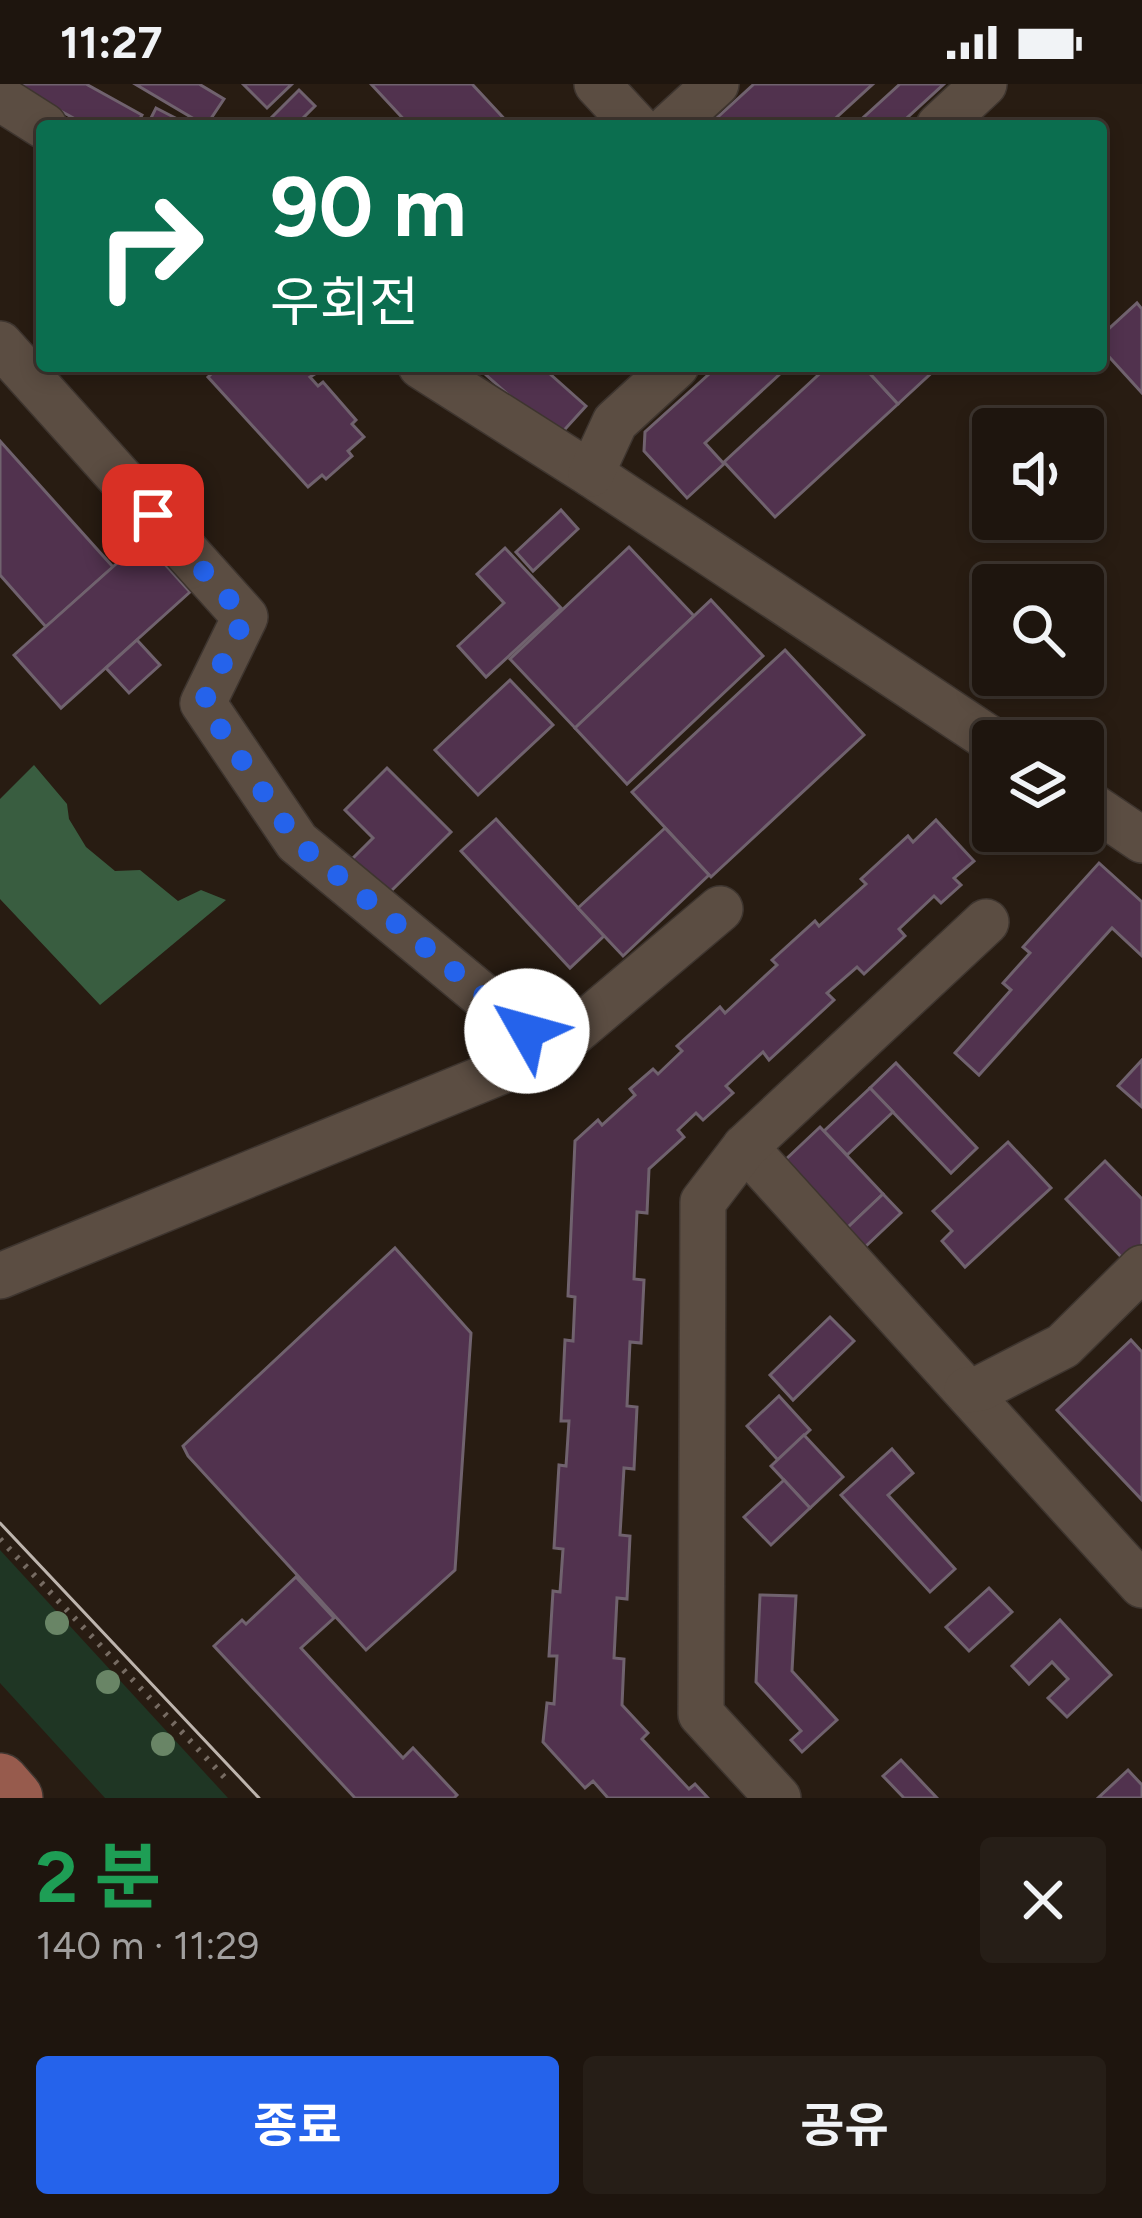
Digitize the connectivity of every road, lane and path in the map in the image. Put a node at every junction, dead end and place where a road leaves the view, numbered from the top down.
1 (598, 84) edge
2 (716, 84) edge
3 (984, 84) edge
4 (0, 98) edge
5 (631, 120) edge
6 (677, 120) edge
7 (945, 120) edge
8 (36, 121) edge
9 (0, 344) edge
10 (430, 372) edge
11 (669, 372) edge
12 (591, 474) junction
13 (972, 727) edge
14 (1104, 814) edge
15 (1142, 840) edge
16 (721, 909) dead end
17 (986, 922) dead end
18 (553, 1051) junction
19 (746, 1148) junction
20 (1142, 1268) edge
21 (0, 1276) edge
22 (967, 1390) junction
23 (0, 1539) edge
24 (1142, 1585) edge
25 (228, 1781) dead end
26 (0, 1782) edge
27 (14, 1798) edge
28 (778, 1798) edge

1 - 5 street
2 - 6 street
3 - 7 street
4 - 8 street
9 - 18 street
10 - 12 street
11 - 12 street
12 - 13 street
14 - 15 street
16 - 18 street
17 - 19 street
18 - 21 street
19 - 22 street
19 - 28 street
20 - 22 street
22 - 24 street
23 - 25 path
26 - 27 main road

